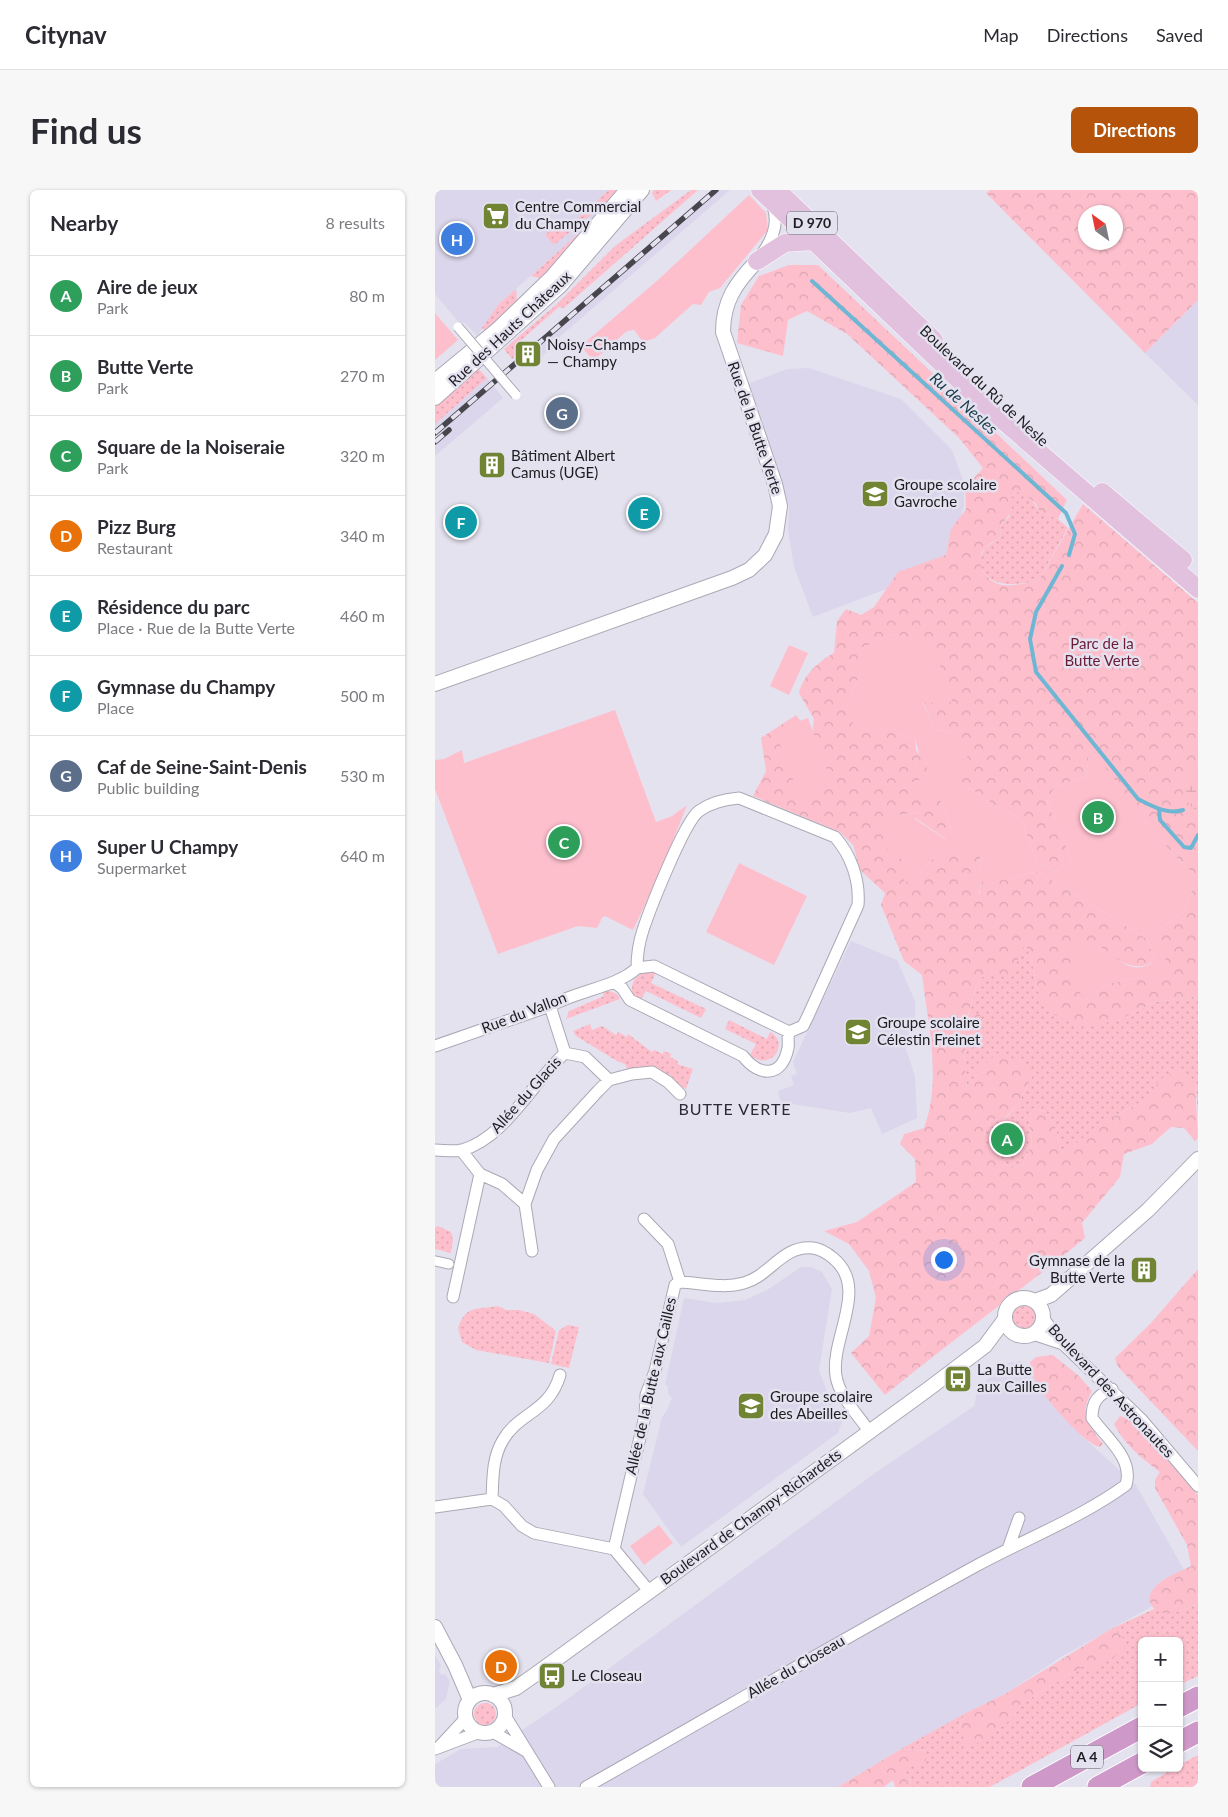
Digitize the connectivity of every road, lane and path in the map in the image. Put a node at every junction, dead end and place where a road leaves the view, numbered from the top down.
1 (627, 190) edge
2 (642, 190) edge
3 (767, 193) edge
4 (813, 241) junction
5 (757, 261) junction
6 (458, 327) dead end
7 (435, 381) edge
8 (516, 395) dead end
9 (435, 398) edge
10 (1198, 574) edge
11 (1198, 589) edge
12 (436, 683) edge
13 (637, 968) junction
14 (614, 982) junction
15 (549, 1006) junction
16 (789, 1032) junction
17 (435, 1046) edge
18 (565, 1053) junction
19 (609, 1080) junction
20 (680, 1094) dead end
21 (435, 1150) edge
22 (461, 1150) junction
23 (1198, 1160) edge
24 (480, 1174) junction
25 (525, 1204) junction
26 (644, 1219) dead end
27 (532, 1251) dead end
28 (435, 1261) edge
29 (449, 1264) dead end
30 (679, 1282) junction
31 (453, 1297) dead end
32 (1040, 1310) junction
33 (1005, 1319) junction
34 (1016, 1334) junction
35 (1033, 1334) junction
36 (1063, 1344) junction
37 (985, 1346) junction
38 (560, 1375) dead end
39 (1112, 1389) junction
40 (869, 1431) junction
41 (1198, 1486) edge
42 (492, 1500) junction
43 (435, 1506) edge
44 (1019, 1518) dead end
45 (614, 1549) junction
46 (1008, 1550) junction
47 (649, 1591) junction
48 (435, 1627) edge
49 (516, 1688) junction
50 (481, 1696) junction
51 (1198, 1697) edge
52 (1183, 1705) edge
53 (504, 1711) junction
54 (466, 1718) junction
55 (1138, 1729) edge
56 (485, 1732) junction
57 (1198, 1732) edge
58 (1183, 1740) edge
59 (437, 1748) edge
60 (526, 1751) junction
61 (1138, 1765) edge
62 (549, 1787) edge
63 (586, 1787) edge
64 (1032, 1787) edge
65 (1097, 1787) edge

1 - 7 street, Rue des Hauts Châteaux
2 - 9 street, Rue des Hauts Châteaux
3 - 4 main road
3 - 5 street, Rue de la Butte Verte
3 - 10 main road, Boulevard du Rû de Nesle / D 970
4 - 5 main road
4 - 11 main road
5 - 12 street, Rue de la Butte Verte
6 - 8 street, bridge
13 - 14 street, Rue du Vallon
13 - 16 street
13 - 16 street
14 - 15 street, Rue du Vallon
14 - 16 street
15 - 17 street, Rue du Vallon
15 - 18 street, Allée du Glacis
18 - 19 street, Allée du Glacis
18 - 22 street, Allée du Glacis
19 - 20 street
19 - 25 street
21 - 22 street, Allée du Glacis
22 - 24 street
23 - 32 street, Boulevard de Champy-Richardets
24 - 25 street
24 - 31 street
25 - 27 street
26 - 30 street
28 - 29 street
30 - 40 street, Allée de la Butte aux Cailles
30 - 45 street, Allée de la Butte aux Cailles
32 - 33 street, Boulevard de Champy-Richardets
32 - 35 street
32 - 36 street, Boulevard des Astronautes
33 - 34 street
33 - 37 street, Boulevard de Champy-Richardets
34 - 35 street, Boulevard de Champy-Richardets
34 - 37 street, Boulevard de Champy-Richardets
35 - 36 street
36 - 39 street, Boulevard des Astronautes
37 - 40 street, Boulevard de Champy-Richardets
38 - 42 street
39 - 41 street, Boulevard des Astronautes
39 - 46 street, Allée du Closeau
40 - 47 street, Boulevard de Champy-Richardets
42 - 43 street
42 - 45 street
44 - 46 street
45 - 47 street
46 - 63 street, Allée du Closeau
47 - 49 street, Boulevard de Champy-Richardets
48 - 50 street
49 - 50 street, Boulevard de Champy-Richardets
49 - 53 street, Boulevard de Champy-Richardets
50 - 53 street
50 - 54 street
51 - 52 highway
53 - 56 street
53 - 60 street
54 - 56 street
54 - 59 street
55 - 64 highway, A 4
56 - 59 street
56 - 60 street
57 - 58 highway
60 - 62 street
61 - 65 highway, A 4

